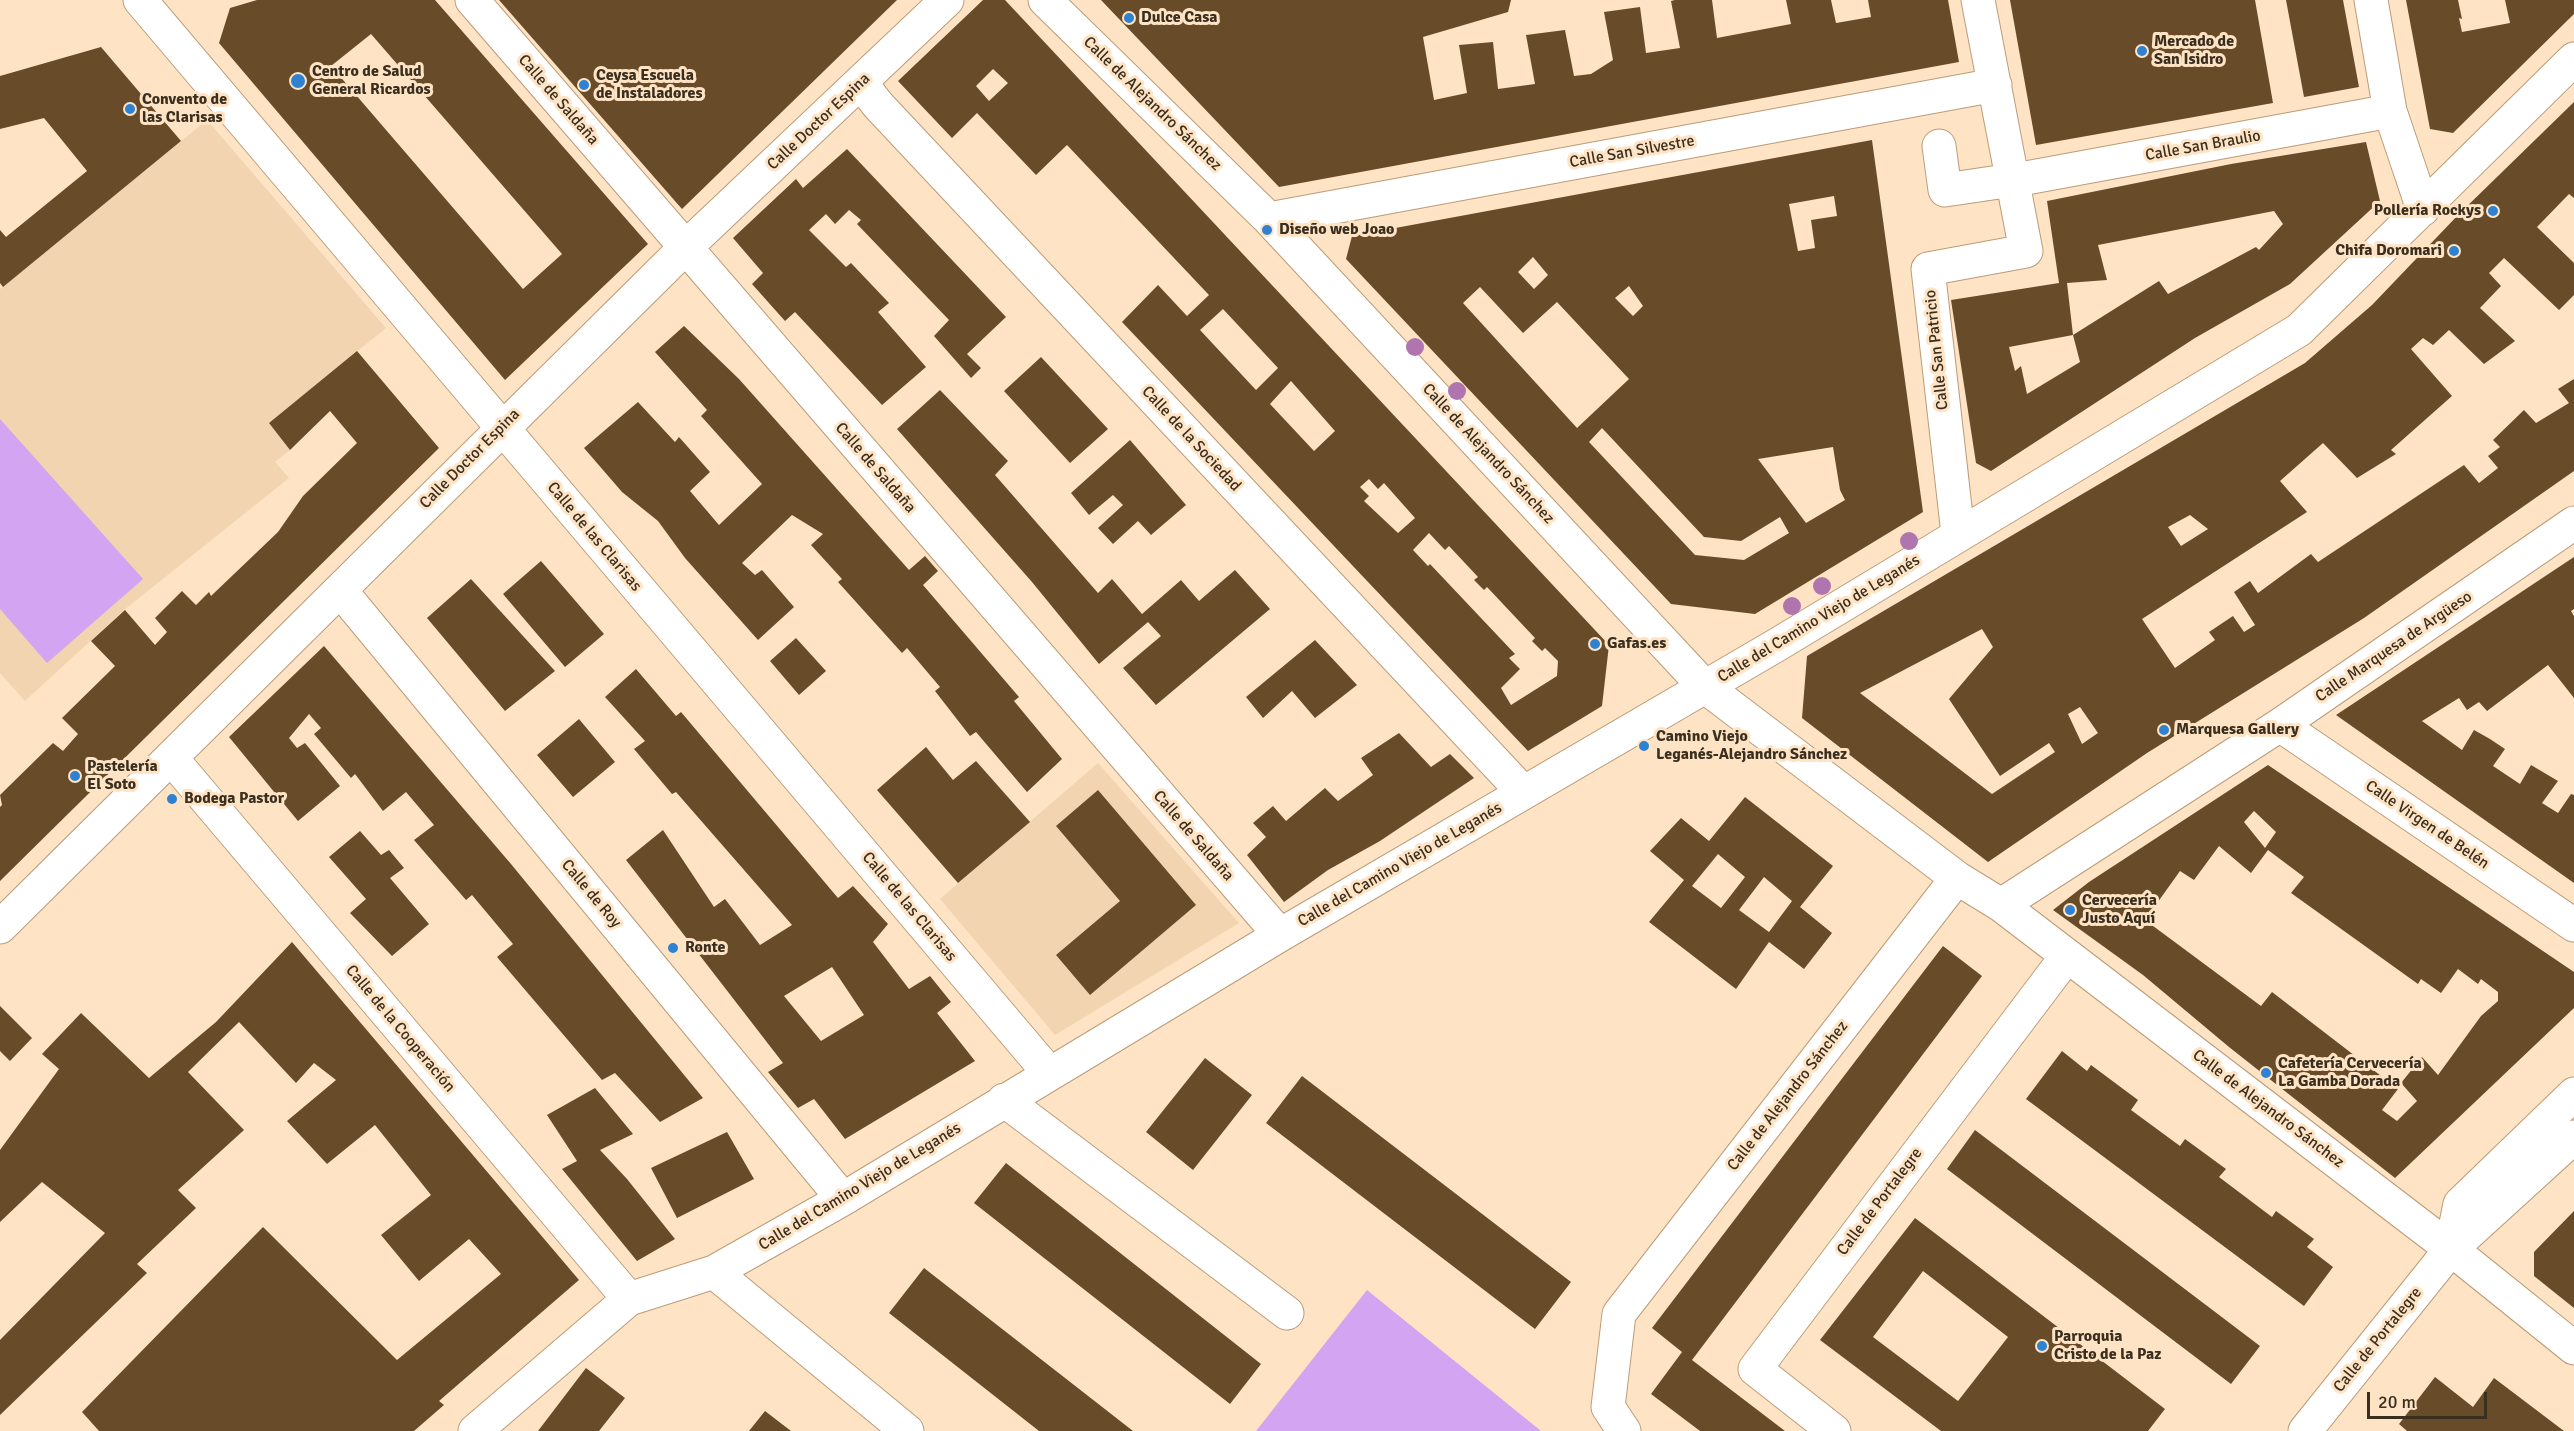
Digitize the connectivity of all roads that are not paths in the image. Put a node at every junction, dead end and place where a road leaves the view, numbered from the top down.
1 (140, 0) edge
2 (472, 0) edge
3 (947, 0) edge
4 (1046, 0) edge
5 (1978, 0) edge
6 (2371, 0) edge
7 (2574, 59) edge
8 (861, 83) junction
9 (1995, 85) junction
10 (2390, 111) junction
11 (1939, 146) dead end
12 (2015, 180) junction
13 (2423, 209) junction
14 (1269, 219) junction
15 (684, 248) junction
16 (501, 427) junction
17 (2574, 524) edge
18 (1958, 534) junction
19 (340, 590) junction
20 (1704, 687) junction
21 (2280, 725) junction
22 (172, 759) junction
23 (1523, 792) junction
24 (1957, 878) junction
25 (2001, 905) junction
26 (2574, 924) edge
27 (0, 927) edge
28 (1280, 935) junction
29 (2067, 956) junction
30 (1049, 1073) junction
31 (2574, 1094) edge
32 (1004, 1100) junction
33 (2574, 1137) edge
34 (843, 1199) junction
35 (2451, 1249) junction
36 (714, 1272) junction
37 (629, 1299) junction
38 (1287, 1313) dead end
39 (2574, 1348) edge
40 (475, 1431) edge
41 (907, 1431) edge
42 (1624, 1431) edge
43 (1834, 1431) edge
44 (2305, 1431) edge

1 - 16 street, Calle de las Clarisas
2 - 15 street, Calle de Saldaña
3 - 8 street, Calle Doctor Espina
4 - 14 street, Calle de Alejandro Sánchez
5 - 9 street, Calle San Patricio
6 - 10 street
7 - 13 street, Calle del Camino Viejo de Leganés
8 - 15 street, Calle Doctor Espina
8 - 23 street, Calle de la Sociedad
9 - 12 street, Calle San Patricio
9 - 14 street, Calle San Silvestre
10 - 12 street, Calle San Braulio
10 - 13 street
11 - 12 street, Calle San Braulio
12 - 18 street, Calle San Patricio
13 - 18 street, Calle del Camino Viejo de Leganés
14 - 20 street, Calle de Alejandro Sánchez
15 - 16 street, Calle Doctor Espina
15 - 28 street, Calle de Saldaña
16 - 19 street, Calle Doctor Espina
16 - 30 street, Calle de las Clarisas
17 - 21 street, Calle Marquesa de Argüeso
18 - 20 street, Calle del Camino Viejo de Leganés
19 - 22 street, Calle Doctor Espina
19 - 34 street, Calle de Roy
20 - 23 street, Calle del Camino Viejo de Leganés
20 - 24 street, Calle de Alejandro Sánchez
21 - 25 street, Calle Marquesa de Argüeso
21 - 26 street, Calle Virgen de Belén
22 - 27 street, Calle Doctor Espina
22 - 37 street, Calle de la Cooperación
23 - 28 street, Calle del Camino Viejo de Leganés
24 - 25 street, Calle de Alejandro Sánchez
24 - 42 street, Calle de Alejandro Sánchez
25 - 29 street, Calle de Alejandro Sánchez
28 - 30 street, Calle del Camino Viejo de Leganés
29 - 35 street, Calle de Alejandro Sánchez
29 - 43 street, Calle de Portalegre
30 - 32 street, Calle del Camino Viejo de Leganés
31 - 35 street
32 - 34 street, Calle del Camino Viejo de Leganés
32 - 38 street
33 - 35 street, Calle de Portalegre
34 - 36 street, Calle del Camino Viejo de Leganés
35 - 39 street, Calle de Alejandro Sánchez
35 - 44 street, Calle de Portalegre
36 - 37 street, Calle del Camino Viejo de Leganés
36 - 41 street
37 - 40 street, Calle del Camino Viejo de Leganés

